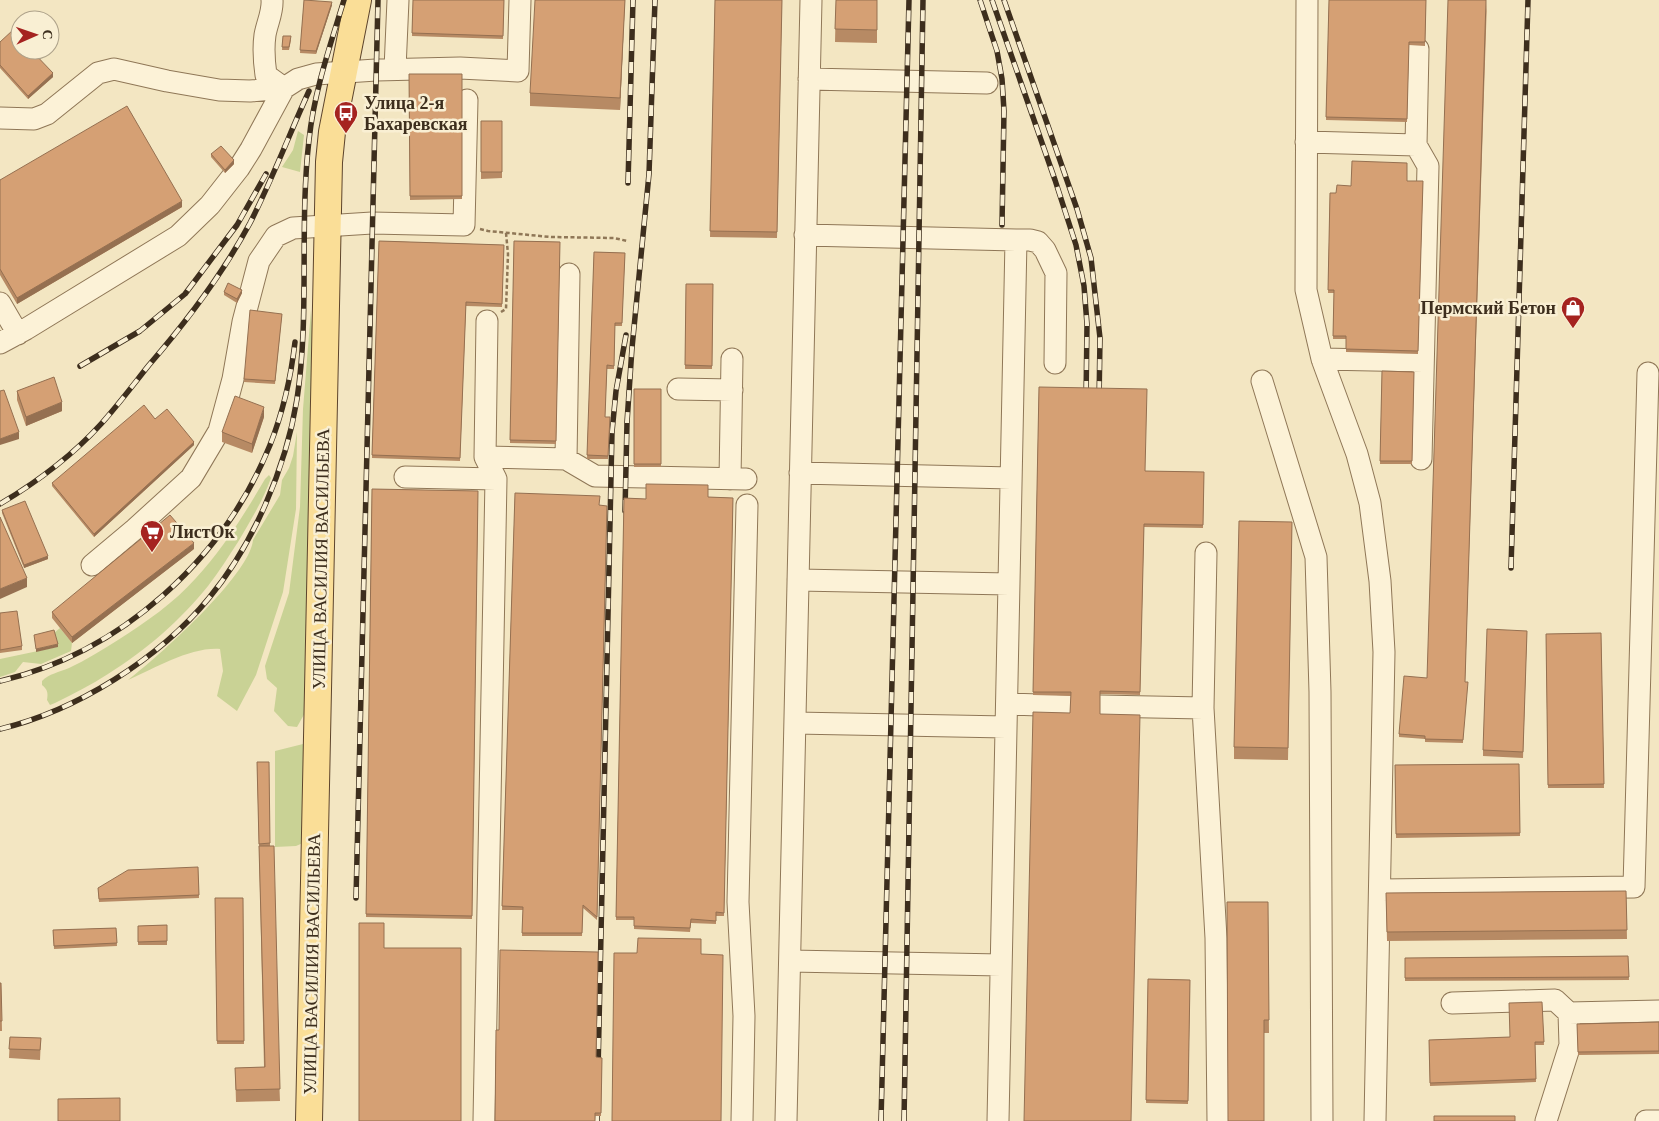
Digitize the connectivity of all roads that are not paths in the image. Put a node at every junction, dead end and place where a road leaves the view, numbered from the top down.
1 (272, 0) edge
2 (358, 0) edge
3 (398, 0) edge
4 (520, 0) edge
5 (811, 0) edge
6 (1307, 0) edge
7 (1418, 49) dead end
8 (395, 69) junction
9 (343, 73) junction
10 (809, 79) junction
11 (987, 83) dead end
12 (284, 88) junction
13 (468, 100) dead end
14 (0, 118) edge
15 (1306, 142) junction
16 (1416, 145) junction
17 (328, 226) junction
18 (806, 235) junction
19 (1016, 240) junction
20 (569, 274) dead end
21 (0, 303) edge
22 (487, 320) road end
23 (9, 338) edge
24 (732, 359) dead end
25 (1322, 359) junction
26 (1423, 361) junction
27 (1055, 363) dead end
28 (1648, 373) dead end
29 (1262, 380) dead end
30 (678, 389) dead end
31 (732, 390) junction
32 (485, 457) junction
33 (566, 458) junction
34 (1421, 459) dead end
35 (800, 473) junction
36 (404, 477) dead end
37 (1012, 478) junction
38 (496, 479) junction
39 (747, 505) dead end
40 (1206, 553) dead end
41 (92, 565) dead end
42 (798, 580) junction
43 (1009, 584) junction
44 (1007, 704) junction
45 (1070, 706) edge
46 (1100, 706) edge
47 (1203, 708) junction
48 (795, 723) junction
49 (1006, 727) junction
50 (1381, 890) junction
51 (790, 960) junction
52 (1001, 965) junction
53 (1452, 1003) dead end
54 (1659, 1011) edge
55 (1569, 1013) junction
56 (309, 1121) edge
57 (484, 1121) edge
58 (742, 1121) edge
59 (786, 1121) edge
60 (998, 1121) edge
61 (1218, 1121) edge
62 (1322, 1121) edge
63 (1376, 1121) edge
64 (1546, 1121) edge
65 (1646, 1121) edge
66 (1659, 1121) edge

1 - 12 lane
2 - 9 main road, УЛИЦА ВАСИЛИЯ ВАСИЛЬЕВА
3 - 8 lane
4 - 8 lane
5 - 10 lane
6 - 15 lane
7 - 16 lane
8 - 9 lane
9 - 12 lane
9 - 17 main road, УЛИЦА ВАСИЛИЯ ВАСИЛЬЕВА
10 - 11 lane
10 - 18 lane
12 - 14 lane
12 - 23 lane
13 - 17 lane
15 - 16 lane
15 - 25 lane
16 - 26 lane
17 - 41 lane
17 - 56 main road, УЛИЦА ВАСИЛИЯ ВАСИЛЬЕВА
18 - 19 lane
18 - 35 lane
19 - 27 lane
19 - 37 lane
20 - 33 lane
21 - 23 lane
22 - 32 lane
24 - 31 lane
25 - 26 lane
25 - 50 lane
26 - 34 lane
28 - 50 lane
29 - 62 lane
30 - 31 lane
31 - 33 lane
32 - 33 lane
32 - 38 lane
35 - 37 lane
35 - 42 lane
36 - 38 lane
37 - 43 lane
38 - 57 lane
39 - 58 lane
40 - 47 lane
42 - 43 lane
42 - 48 lane
43 - 44 lane
44 - 45 lane
44 - 49 lane
46 - 47 lane
47 - 61 lane
48 - 49 lane
48 - 51 lane
49 - 52 lane
50 - 63 lane
51 - 52 lane
51 - 59 lane
52 - 60 lane
53 - 55 lane
54 - 55 lane
55 - 64 lane
65 - 66 lane

